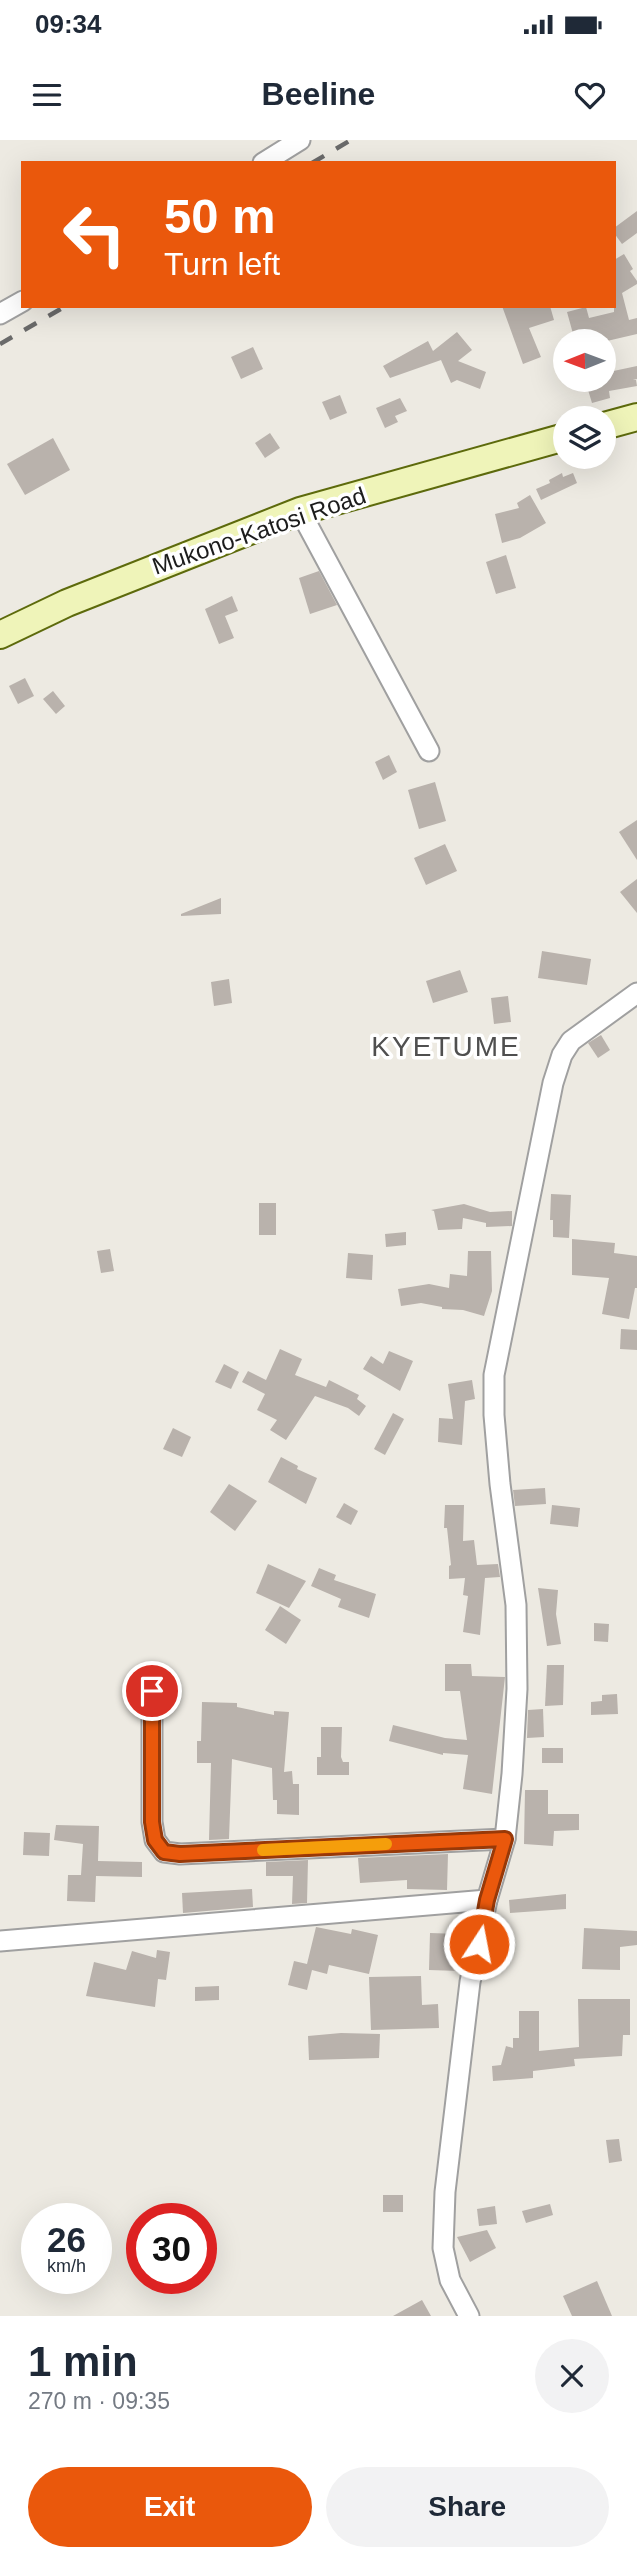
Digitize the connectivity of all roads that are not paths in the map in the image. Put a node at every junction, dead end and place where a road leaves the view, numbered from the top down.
1 (300, 140) edge
2 (266, 161) edge
3 (21, 302) edge
4 (0, 314) edge
5 (637, 416) edge
6 (616, 422) edge
7 (553, 440) edge
8 (300, 511) junction
9 (0, 635) edge
10 (429, 751) dead end
11 (637, 993) edge
12 (152, 1691) dead end
13 (505, 1839) junction
14 (487, 1900) junction
15 (0, 1941) edge
16 (469, 2316) edge

1 - 2 street
3 - 4 street
5 - 6 main road
7 - 8 main road, Mukono-Katosi Road
8 - 9 main road, Mukono-Katosi Road
8 - 10 street
11 - 13 street
12 - 13 street
13 - 14 street
14 - 15 street
14 - 16 street

